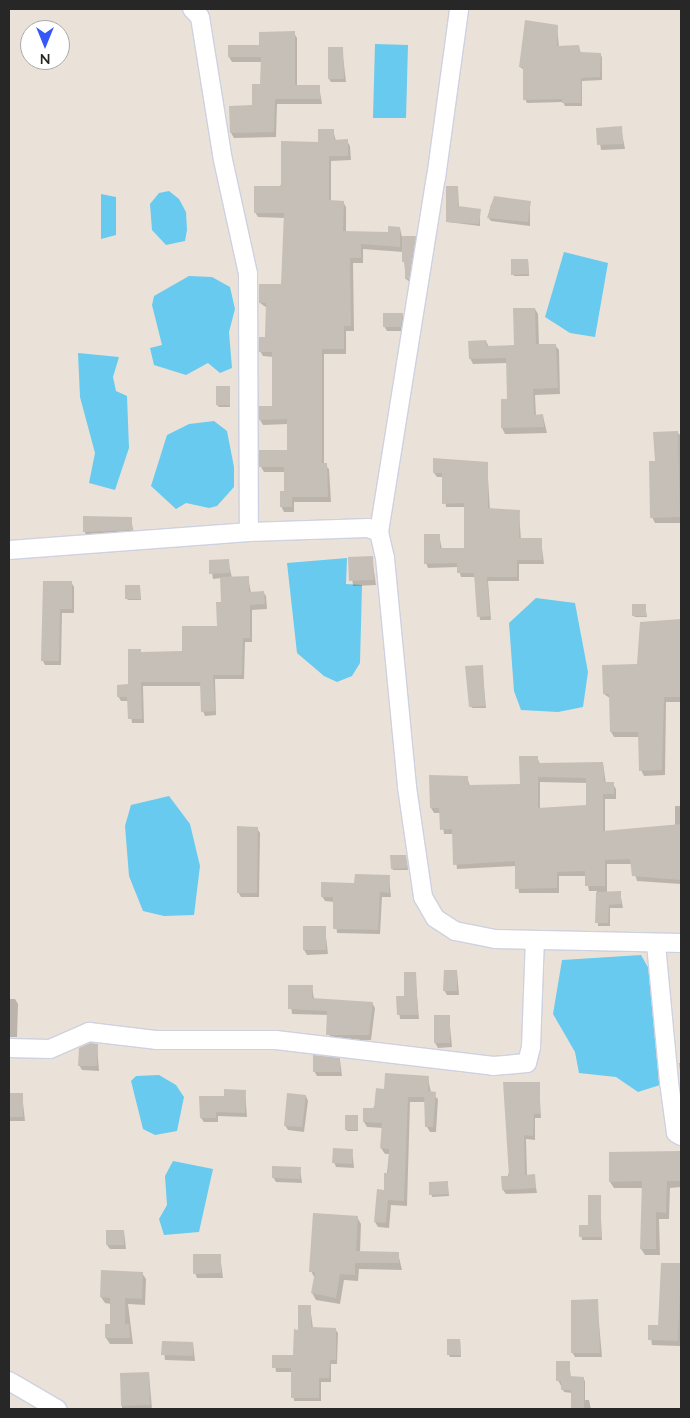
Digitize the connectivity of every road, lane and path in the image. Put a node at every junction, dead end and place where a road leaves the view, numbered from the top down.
1 (192, 9) edge
2 (459, 9) edge
3 (249, 532) junction
4 (379, 532) junction
5 (9, 550) edge
6 (535, 940) junction
7 (681, 943) edge
8 (656, 944) junction
9 (9, 1048) edge
10 (681, 1136) edge
11 (9, 1380) edge
12 (57, 1409) edge

1 - 3 street
2 - 4 street
3 - 4 street
3 - 5 street
4 - 6 street
6 - 8 street
6 - 9 street
7 - 8 street
8 - 10 street
11 - 12 street

